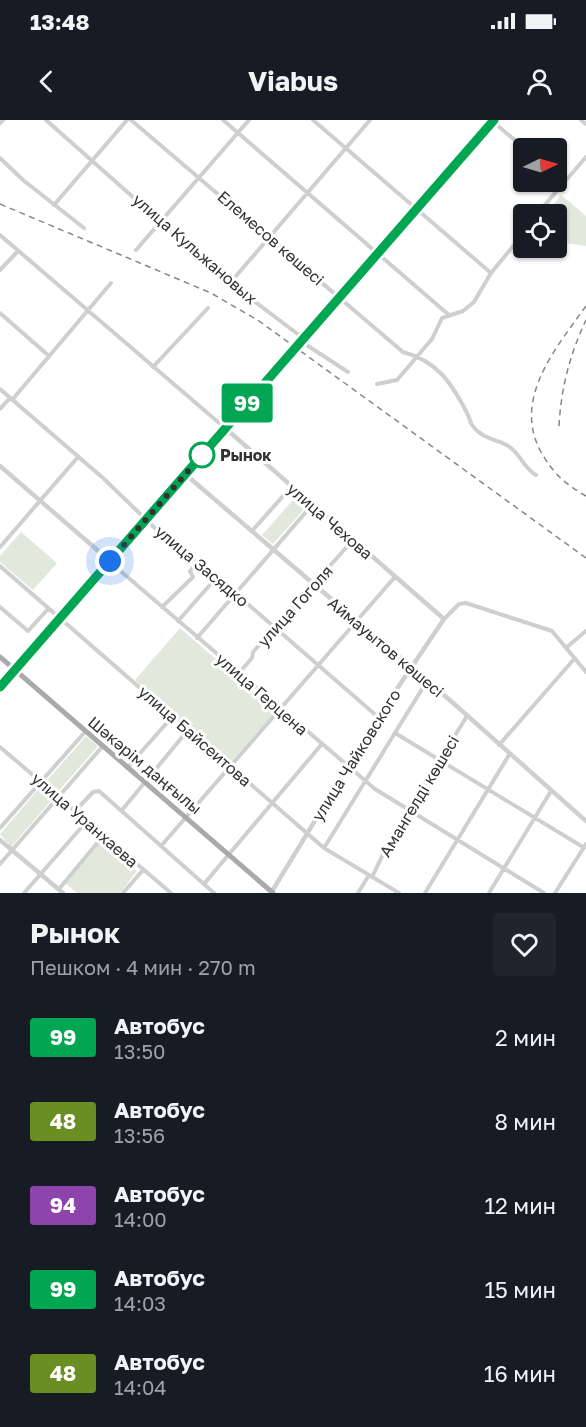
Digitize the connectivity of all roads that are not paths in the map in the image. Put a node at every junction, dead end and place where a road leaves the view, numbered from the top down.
1 (3, 120) edge
2 (46, 120) edge
3 (129, 120) edge
4 (223, 120) edge
5 (249, 120) edge
6 (313, 120) edge
7 (370, 120) edge
8 (492, 120) edge
9 (581, 120) edge
10 (0, 123) edge
11 (586, 124) edge
12 (238, 133) junction
13 (513, 138) edge
14 (346, 149) junction
15 (586, 157) edge
16 (0, 158) edge
17 (93, 160) junction
18 (200, 176) junction
19 (567, 179) edge
20 (556, 192) edge
21 (307, 193) junction
22 (545, 204) edge
23 (54, 205) junction
24 (416, 207) junction
25 (162, 220) junction
26 (84, 228) dead end
27 (0, 235) edge
28 (270, 237) junction
29 (513, 246) edge
30 (136, 250) dead end
31 (18, 251) junction
32 (376, 253) junction
33 (0, 270) edge
34 (490, 273) junction
35 (111, 283) dead end
36 (230, 283) junction
37 (338, 296) junction
38 (208, 308) dead end
39 (86, 311) junction
40 (0, 313) edge
41 (449, 315) junction
42 (301, 340) junction
43 (49, 356) junction
44 (417, 356) junction
45 (153, 367) junction
46 (348, 372) dead end
47 (377, 384) dead end
48 (0, 389) edge
49 (11, 399) junction
50 (0, 409) edge
51 (225, 428) junction
52 (78, 457) junction
53 (0, 466) edge
54 (186, 474) junction
55 (536, 475) dead end
56 (291, 487) junction
57 (38, 501) junction
58 (312, 505) junction
59 (147, 518) junction
60 (252, 531) junction
61 (353, 540) junction
62 (0, 547) edge
63 (272, 548) junction
64 (110, 561) junction
65 (198, 562) junction
66 (0, 566) edge
67 (216, 578) junction
68 (394, 578) junction
69 (313, 585) junction
70 (235, 594) junction
71 (0, 607) edge
72 (162, 607) junction
73 (48, 609) junction
74 (60, 619) junction
75 (444, 619) junction
76 (178, 621) junction
77 (356, 621) junction
78 (275, 628) junction
79 (586, 631) edge
80 (197, 638) junction
81 (567, 647) junction
82 (0, 657) edge
83 (575, 658) junction
84 (317, 664) junction
85 (410, 667) junction
86 (15, 670) junction
87 (586, 672) edge
88 (239, 673) junction
89 (427, 681) junction
90 (0, 687) edge
91 (278, 708) junction
92 (467, 716) junction
93 (172, 717) junction
94 (378, 717) junction
95 (188, 730) junction
96 (85, 732) junction
97 (395, 733) junction
98 (321, 745) junction
99 (499, 745) junction
100 (0, 747) edge
101 (102, 747) junction
102 (509, 755) junction
103 (439, 760) junction
104 (228, 766) junction
105 (127, 768) junction
106 (348, 768) junction
107 (365, 781) junction
108 (41, 782) junction
109 (144, 783) junction
110 (488, 789) junction
111 (551, 791) junction
112 (59, 797) junction
113 (272, 803) junction
114 (409, 810) junction
115 (122, 811) junction
116 (75, 812) junction
117 (186, 818) junction
118 (535, 818) junction
119 (87, 821) junction
120 (586, 821) edge
121 (0, 828) edge
122 (307, 834) junction
123 (103, 836) junction
124 (0, 840) edge
125 (457, 840) junction
126 (161, 846) junction
127 (585, 846) edge
128 (324, 848) junction
129 (12, 850) junction
130 (229, 855) junction
131 (0, 864) edge
132 (504, 868) junction
133 (143, 870) junction
134 (41, 876) junction
135 (371, 876) junction
136 (204, 884) junction
137 (61, 891) edge
138 (24, 893) edge
139 (123, 893) edge
140 (171, 893) edge
141 (214, 893) edge
142 (272, 893) edge
143 (358, 893) edge
144 (399, 893) edge
145 (425, 893) edge
146 (489, 893) edge
147 (544, 893) edge
148 (555, 893) edge

1 - 10 street
2 - 17 street, улица Кульжановых
3 - 17 street
3 - 18 street, Елемесов көшесі
4 - 12 street
5 - 12 street
6 - 14 street
7 - 14 street
8 - 13 street
8 - 24 main road
9 - 11 street
12 - 18 street
12 - 21 street
14 - 21 street
14 - 24 street
15 - 19 street
16 - 23 street
17 - 23 street
17 - 25 street, улица Кульжановых
18 - 25 street
18 - 28 street, Елемесов көшесі
20 - 22 street
21 - 28 street
21 - 32 street
23 - 26 street
24 - 32 main road
24 - 34 street
25 - 30 street
25 - 36 street, улица Кульжановых
27 - 31 street, улица Чехова
28 - 36 street
28 - 37 street, Елемесов көшесі
29 - 34 street
31 - 33 street
31 - 39 street, улица Чехова
32 - 37 main road
32 - 41 street
34 - 41 street
35 - 39 street
36 - 42 street, улица Кульжановых
37 - 42 main road
37 - 44 street, Елемесов көшесі
38 - 45 street
39 - 43 street
39 - 45 street, улица Чехова
40 - 43 street
41 - 44 street
42 - 46 street, улица Кульжановых
42 - 51 main road
43 - 49 street
44 - 47 street
44 - 55 street, Елемесов көшесі
45 - 51 street, улица Чехова
48 - 49 street, улица Засядко
49 - 50 street
49 - 52 street, улица Засядко
51 - 54 main road
51 - 56 street, улица Чехова
52 - 57 street
52 - 59 street, улица Засядко
53 - 57 street, улица Герцена
54 - 59 main road
54 - 60 street, Аймауытов көшесі
56 - 58 street, улица Чехова
56 - 60 street
57 - 62 street
57 - 64 street, улица Герцена
58 - 61 street, улица Чехова
58 - 63 street
59 - 64 main road
59 - 65 street, улица Засядко
60 - 63 street, Аймауытов көшесі
61 - 68 street, улица Чехова
61 - 69 street, улица Гоголя
63 - 69 street, Аймауытов көшесі
63 - 70 street
64 - 72 street, улица Герцена
64 - 74 main road
65 - 67 street, улица Засядко
65 - 72 street
66 - 73 street, улица Байсеитова
67 - 70 street, улица Засядко
67 - 76 street
68 - 75 street, улица Чехова
68 - 77 street
69 - 77 street, Аймауытов көшесі
69 - 78 street, улица Гоголя
70 - 78 street, улица Засядко
70 - 80 street
71 - 73 street
72 - 76 street, улица Герцена
73 - 74 street, улица Байсеитова
74 - 86 main road
74 - 93 street, улица Байсеитова
75 - 81 street
75 - 85 street, улица Чайковского
76 - 80 street, улица Герцена
77 - 84 street
77 - 85 street, Аймауытов көшесі
78 - 84 street, улица Засядко
78 - 88 street, улица Гоголя
79 - 81 street
80 - 88 street, улица Герцена
81 - 83 street
82 - 86 main road, Шәкәрім даңғылы
83 - 87 street
83 - 99 street
84 - 91 street
84 - 94 street, улица Засядко
85 - 89 street, Аймауытов көшесі
85 - 94 street, улица Чайковского
86 - 90 main road
86 - 96 main road, Шәкәрім даңғылы
88 - 91 street, улица Герцена
89 - 92 street, Аймауытов көшесі
89 - 97 street
91 - 98 street, улица Герцена
91 - 104 street
92 - 99 street, Аймауытов көшесі
92 - 103 street, Амангелді көшесі
93 - 95 street, улица Байсеитова
93 - 105 street
94 - 106 street, улица Чайковского
95 - 104 street, улица Байсеитова
95 - 109 street
96 - 101 main road, Шәкәрім даңғылы
96 - 108 street
97 - 103 street
97 - 107 street
98 - 106 street, улица Герцена
98 - 113 street
99 - 102 street, Аймауытов көшесі
100 - 108 street, улица Уранхаева
101 - 105 main road, Шәкәрім даңғылы
101 - 112 street
102 - 110 street
102 - 111 street, Аймауытов көшесі
103 - 110 street
103 - 114 street, Амангелді көшесі
104 - 113 street, улица Байсеитова
104 - 117 street
105 - 109 main road, Шәкәрім даңғылы
106 - 107 street, улица Герцена
106 - 122 street, улица Чайковского
107 - 114 street, улица Герцена
107 - 128 street
108 - 112 street, улица Уранхаева
108 - 121 street
109 - 115 street
109 - 117 main road, Шәкәрім даңғылы
110 - 118 street
110 - 125 street
111 - 118 street
111 - 120 street, Аймауытов көшесі
112 - 116 street, улица Уранхаева
112 - 129 street
113 - 122 street, улица Байсеитова
113 - 130 street
114 - 125 street, улица Герцена
114 - 135 street, Амангелді көшесі
115 - 116 street
115 - 126 street
116 - 119 street, улица Уранхаева
117 - 126 street
117 - 130 main road, Шәкәрім даңғылы
118 - 127 street
118 - 132 street
119 - 123 street, улица Уранхаева
119 - 134 street
122 - 128 street, улица Байсеитова
122 - 142 street, улица Чайковского
123 - 133 street, улица Уранхаева
123 - 137 street
124 - 129 street
125 - 132 street, улица Герцена
125 - 145 street
126 - 136 street
127 - 148 street
128 - 135 street, улица Байсеитова
129 - 131 street
129 - 134 street
130 - 136 street
130 - 142 main road, Шәкәрім даңғылы
132 - 146 street
132 - 147 street, улица Герцена
133 - 139 street
133 - 140 street, улица Уранхаева
134 - 137 street
134 - 138 street
135 - 143 street, Амангелді көшесі
135 - 144 street, улица Байсеитова
136 - 141 street

